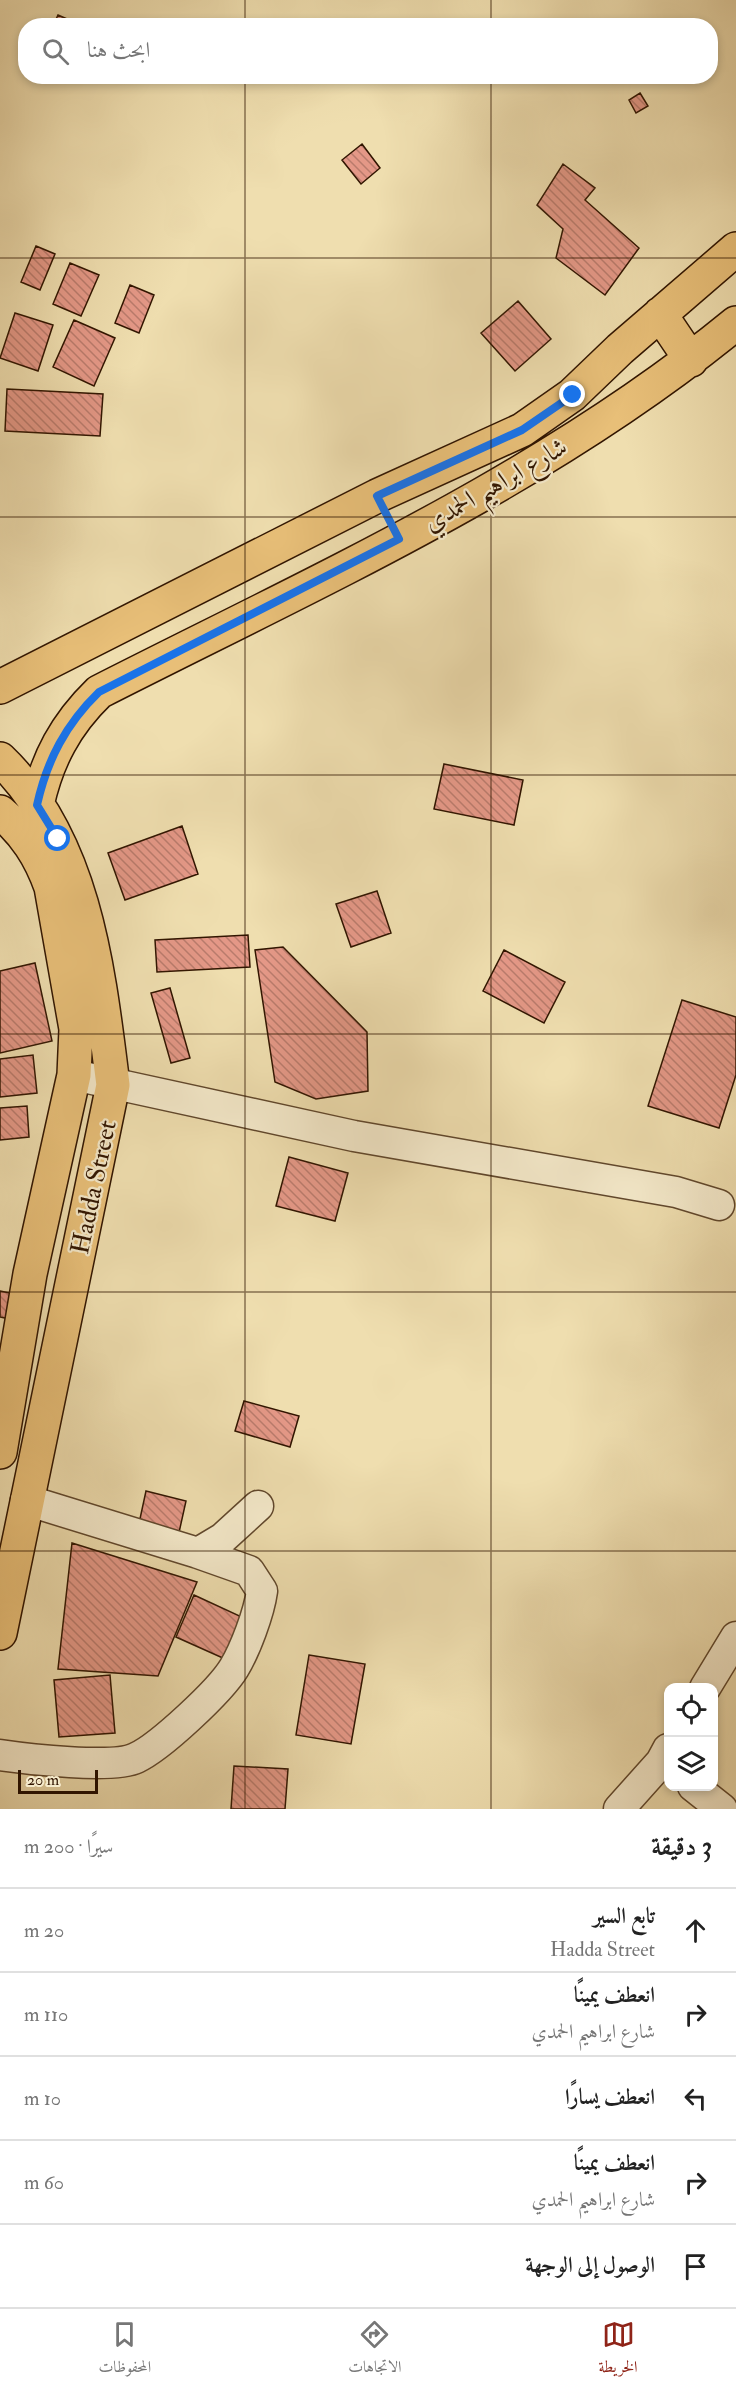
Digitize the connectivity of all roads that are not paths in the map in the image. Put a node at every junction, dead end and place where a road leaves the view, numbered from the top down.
1 (736, 249) edge
2 (660, 314) junction
3 (736, 323) edge
4 (691, 360) junction
5 (377, 496) junction
6 (399, 539) junction
7 (0, 687) edge
8 (0, 759) edge
9 (37, 805) junction
10 (0, 812) edge
11 (74, 1075) junction
12 (113, 1085) junction
13 (719, 1205) dead end
14 (0, 1452) edge
15 (26, 1500) junction
16 (258, 1506) dead end
17 (198, 1553) junction
18 (0, 1633) edge
19 (736, 1637) edge
20 (708, 1683) edge
21 (0, 1755) edge
22 (664, 1762) edge
23 (700, 1791) edge
24 (620, 1809) edge
25 (723, 1809) edge

1 - 2 main road, شارع ابراهيم الحمدي
2 - 4 main road
2 - 5 main road, شارع ابراهيم الحمدي
3 - 4 main road, شارع ابراهيم الحمدي
4 - 6 main road, شارع ابراهيم الحمدي
5 - 6 main road
5 - 7 main road, شارع ابراهيم الحمدي
6 - 9 main road, شارع ابراهيم الحمدي
8 - 9 main road, Hadda Street
9 - 12 main road, Hadda Street
10 - 11 main road, Hadda Street
11 - 12 street
11 - 14 main road, Hadda Street
12 - 13 street
12 - 15 main road, Hadda Street
15 - 17 street
15 - 18 main road, Hadda Street
16 - 17 street
17 - 21 street
19 - 20 street
22 - 24 street
23 - 25 street

